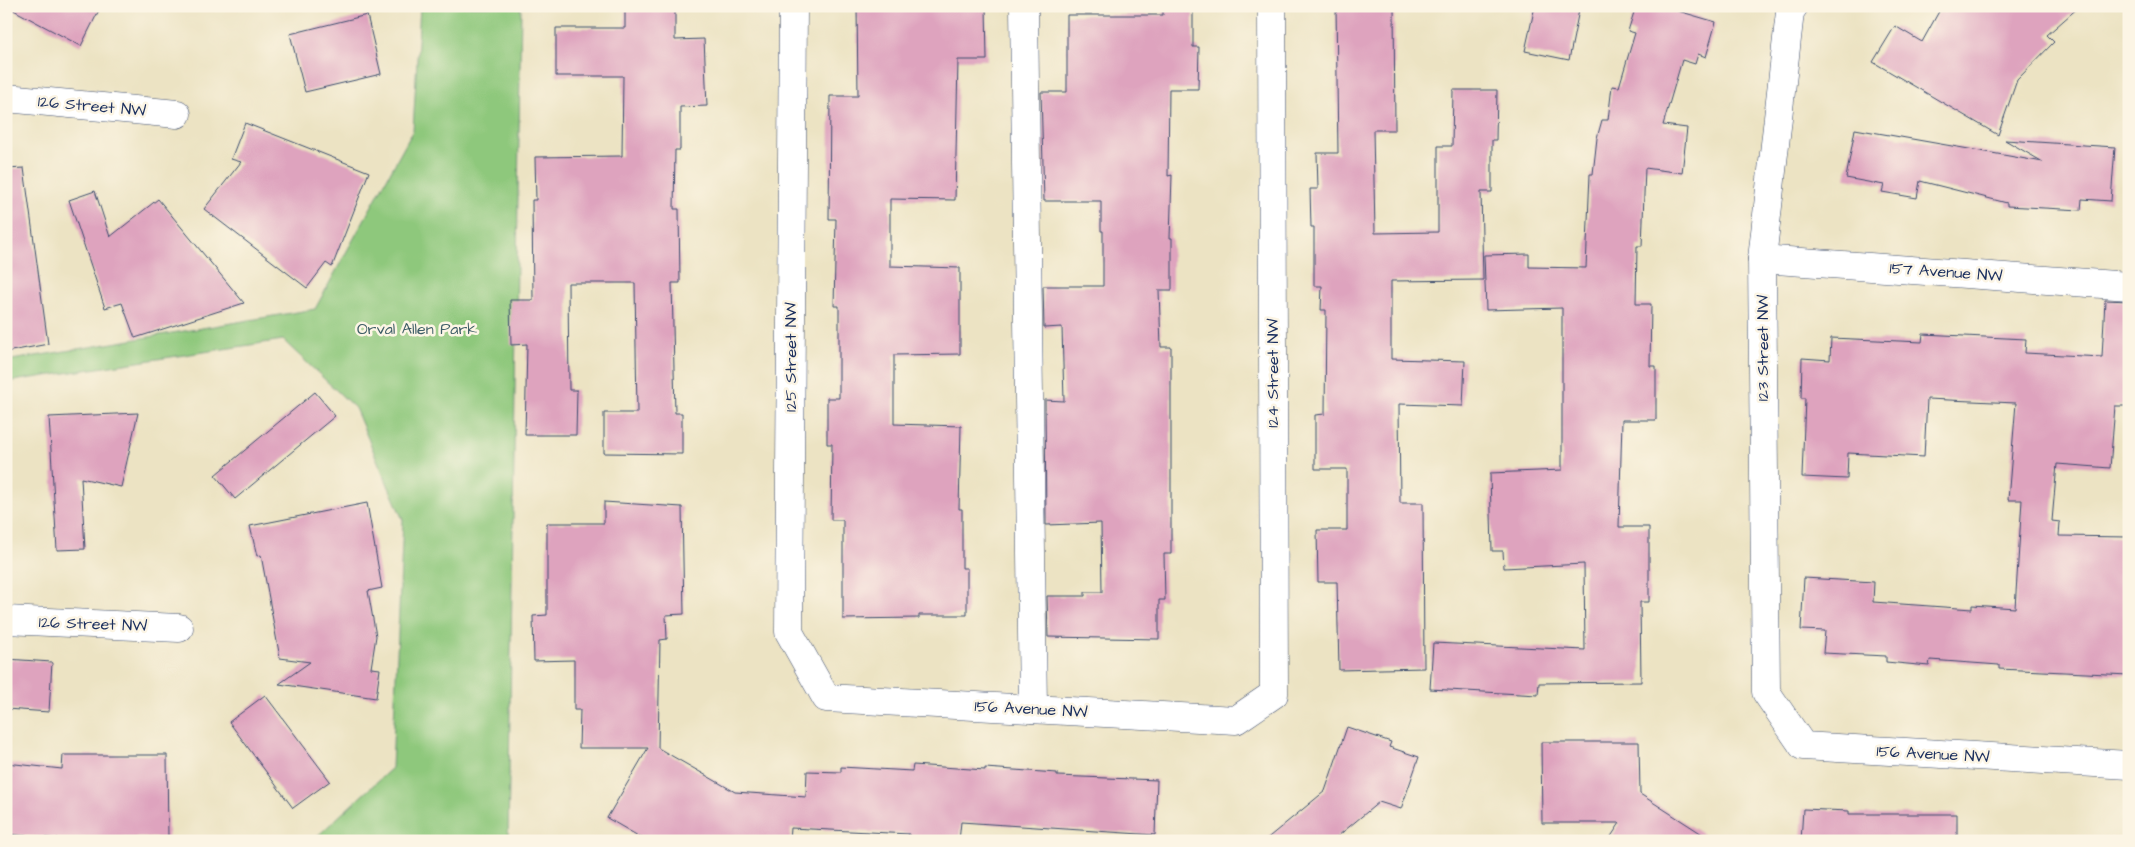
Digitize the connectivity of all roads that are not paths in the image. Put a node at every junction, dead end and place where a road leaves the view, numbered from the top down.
1 (793, 6) edge
2 (1024, 6) edge
3 (1272, 6) edge
4 (1794, 6) edge
5 (6, 98) edge
6 (177, 114) dead end
7 (1762, 259) junction
8 (2129, 286) edge
9 (6, 620) edge
10 (179, 628) dead end
11 (1766, 692) joint
12 (826, 698) joint
13 (1033, 709) junction
14 (1236, 720) joint
15 (2129, 765) edge

1 - 12 street, 125 Street NW
2 - 13 street
3 - 14 street, 124 Street NW
4 - 7 street, 123 Street NW
5 - 6 street, 126 Street NW
7 - 8 street, 157 Avenue NW
7 - 11 street, 123 Street NW
9 - 10 street, 126 Street NW
11 - 15 street, 156 Avenue NW
12 - 13 street, 156 Avenue NW
13 - 14 street, 156 Avenue NW

